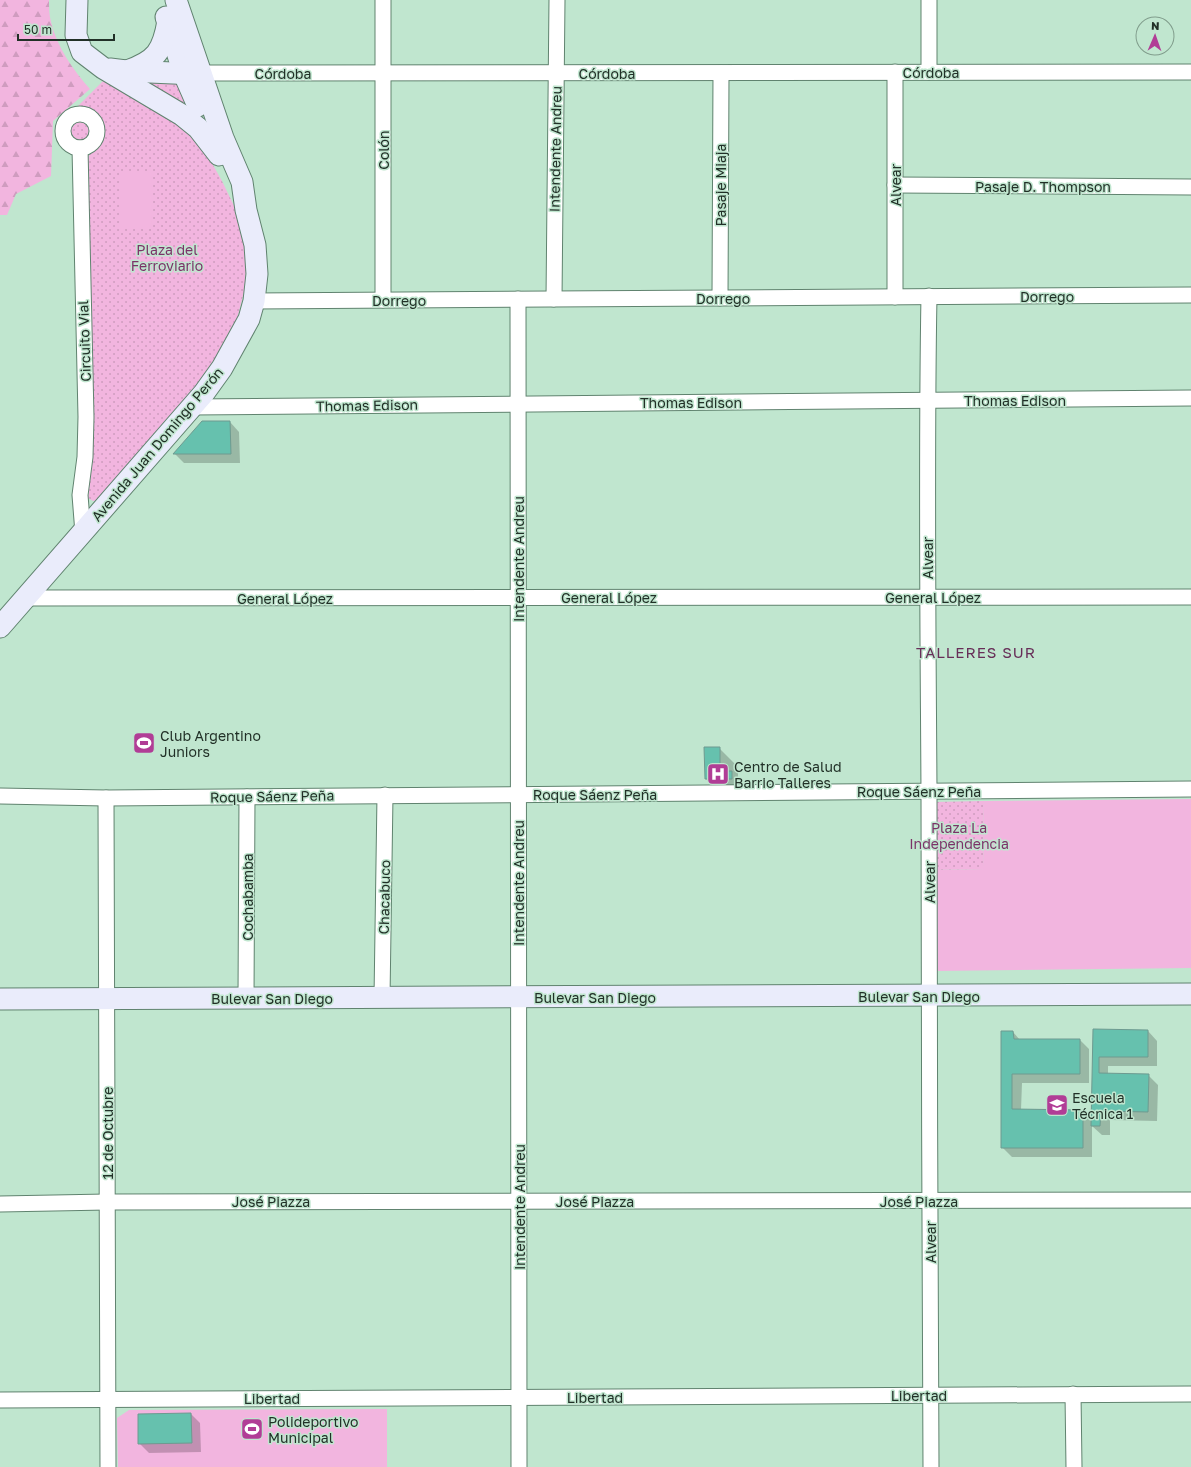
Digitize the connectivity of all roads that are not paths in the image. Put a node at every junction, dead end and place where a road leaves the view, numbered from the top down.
1 (77, 0) edge
2 (161, 0) edge
3 (176, 0) edge
4 (383, 0) edge
5 (557, 0) edge
6 (929, 0) edge
7 (168, 21) junction
8 (103, 68) junction
9 (126, 71) junction
10 (895, 72) junction
11 (929, 72) junction
12 (1191, 72) edge
13 (383, 73) junction
14 (556, 73) junction
15 (721, 73) junction
16 (192, 74) junction
17 (80, 148) dead end
18 (219, 155) junction
19 (895, 186) junction
20 (1191, 188) edge
21 (246, 210) junction
22 (1191, 295) edge
23 (929, 296) junction
24 (895, 297) junction
25 (720, 298) junction
26 (518, 299) junction
27 (554, 299) junction
28 (383, 300) junction
29 (254, 301) junction
30 (1191, 398) edge
31 (927, 400) junction
32 (518, 404) junction
33 (191, 407) junction
34 (83, 533) junction
35 (927, 597) junction
36 (1191, 597) edge
37 (26, 598) junction
38 (518, 598) junction
39 (0, 628) edge
40 (1191, 789) edge
41 (929, 791) junction
42 (518, 794) junction
43 (385, 795) junction
44 (0, 796) edge
45 (247, 797) junction
46 (106, 798) junction
47 (1191, 994) edge
48 (929, 996) junction
49 (518, 997) junction
50 (246, 998) junction
51 (382, 998) junction
52 (0, 999) edge
53 (106, 999) junction
54 (519, 1200) junction
55 (1191, 1200) edge
56 (930, 1201) junction
57 (107, 1202) junction
58 (0, 1204) edge
59 (1073, 1394) junction
60 (1191, 1394) edge
61 (930, 1395) junction
62 (108, 1399) junction
63 (519, 1399) junction
64 (0, 1400) edge
65 (108, 1467) edge
66 (519, 1467) edge
67 (931, 1467) edge
68 (1074, 1467) edge

1 - 8 street, Córdoba
2 - 7 street, Avenida Juan Domingo Perón
3 - 16 street, Avenida Juan Domingo Perón
4 - 13 street, Colón
5 - 14 street, Intendente Andreu
6 - 11 street
7 - 9 street
7 - 16 street, Avenida Juan Domingo Perón
8 - 9 street, Córdoba
8 - 18 street
9 - 16 street, Córdoba
10 - 11 street, Córdoba
10 - 15 street, Córdoba
10 - 19 street, Alvear
11 - 12 street, Córdoba
13 - 14 street, Córdoba
13 - 16 street, Córdoba
13 - 28 street, Colón
14 - 15 street, Córdoba
14 - 27 street, Intendente Andreu
15 - 25 street, Pasaje Miaja
16 - 18 street, Avenida Juan Domingo Perón
16 - 21 street, Avenida Juan Domingo Perón
17 - 34 street, Circuito Vial
18 - 21 street, Avenida Juan Domingo Perón
19 - 20 street, Pasaje D. Thompson
19 - 24 street, Alvear
21 - 29 street, Avenida Juan Domingo Perón
22 - 23 street, Dorrego
23 - 24 street, Dorrego
23 - 31 street, Alvear
24 - 25 street, Dorrego
25 - 27 street, Dorrego
26 - 27 street, Dorrego
26 - 28 street, Dorrego
26 - 32 street, Intendente Andreu
28 - 29 street, Dorrego
29 - 33 street, Avenida Juan Domingo Perón
30 - 31 street, Thomas Edison
31 - 32 street, Thomas Edison
31 - 35 street, Alvear
32 - 33 street, Thomas Edison
32 - 38 street, Intendente Andreu
33 - 34 street, Avenida Juan Domingo Perón
34 - 37 street, Avenida Juan Domingo Perón
35 - 36 street, General López
35 - 38 street, General López
35 - 41 street, Alvear
37 - 38 street, General López
37 - 39 street, Avenida Juan Domingo Perón
38 - 42 street, Intendente Andreu
40 - 41 street, Roque Sáenz Peña
41 - 42 street, Roque Sáenz Peña
41 - 48 street, Alvear
42 - 43 street, Roque Sáenz Peña
42 - 49 street, Intendente Andreu
43 - 45 street, Roque Sáenz Peña
43 - 51 street, Chacabuco
44 - 46 street, Roque Sáenz Peña
45 - 46 street, Roque Sáenz Peña
45 - 50 street, Cochabamba
46 - 53 street, 12 de Octubre
47 - 48 street, Bulevar San Diego
48 - 49 street, Bulevar San Diego
48 - 56 street, Alvear
49 - 51 street, Bulevar San Diego
49 - 54 street, Intendente Andreu
50 - 51 street, Bulevar San Diego
50 - 53 street, Bulevar San Diego
52 - 53 street, Bulevar San Diego
53 - 57 street, 12 de Octubre
54 - 56 street, José Piazza
54 - 57 street, José Piazza
54 - 63 street, Intendente Andreu
55 - 56 street, José Piazza
56 - 61 street, Alvear
57 - 58 street, José Piazza
57 - 62 street, 12 de Octubre
59 - 60 street, Libertad
59 - 61 street, Libertad
59 - 68 street
61 - 63 street, Libertad
61 - 67 street, Alvear
62 - 63 street, Libertad
62 - 64 street, Libertad
62 - 65 street, 12 de Octubre
63 - 66 street, Intendente Andreu

